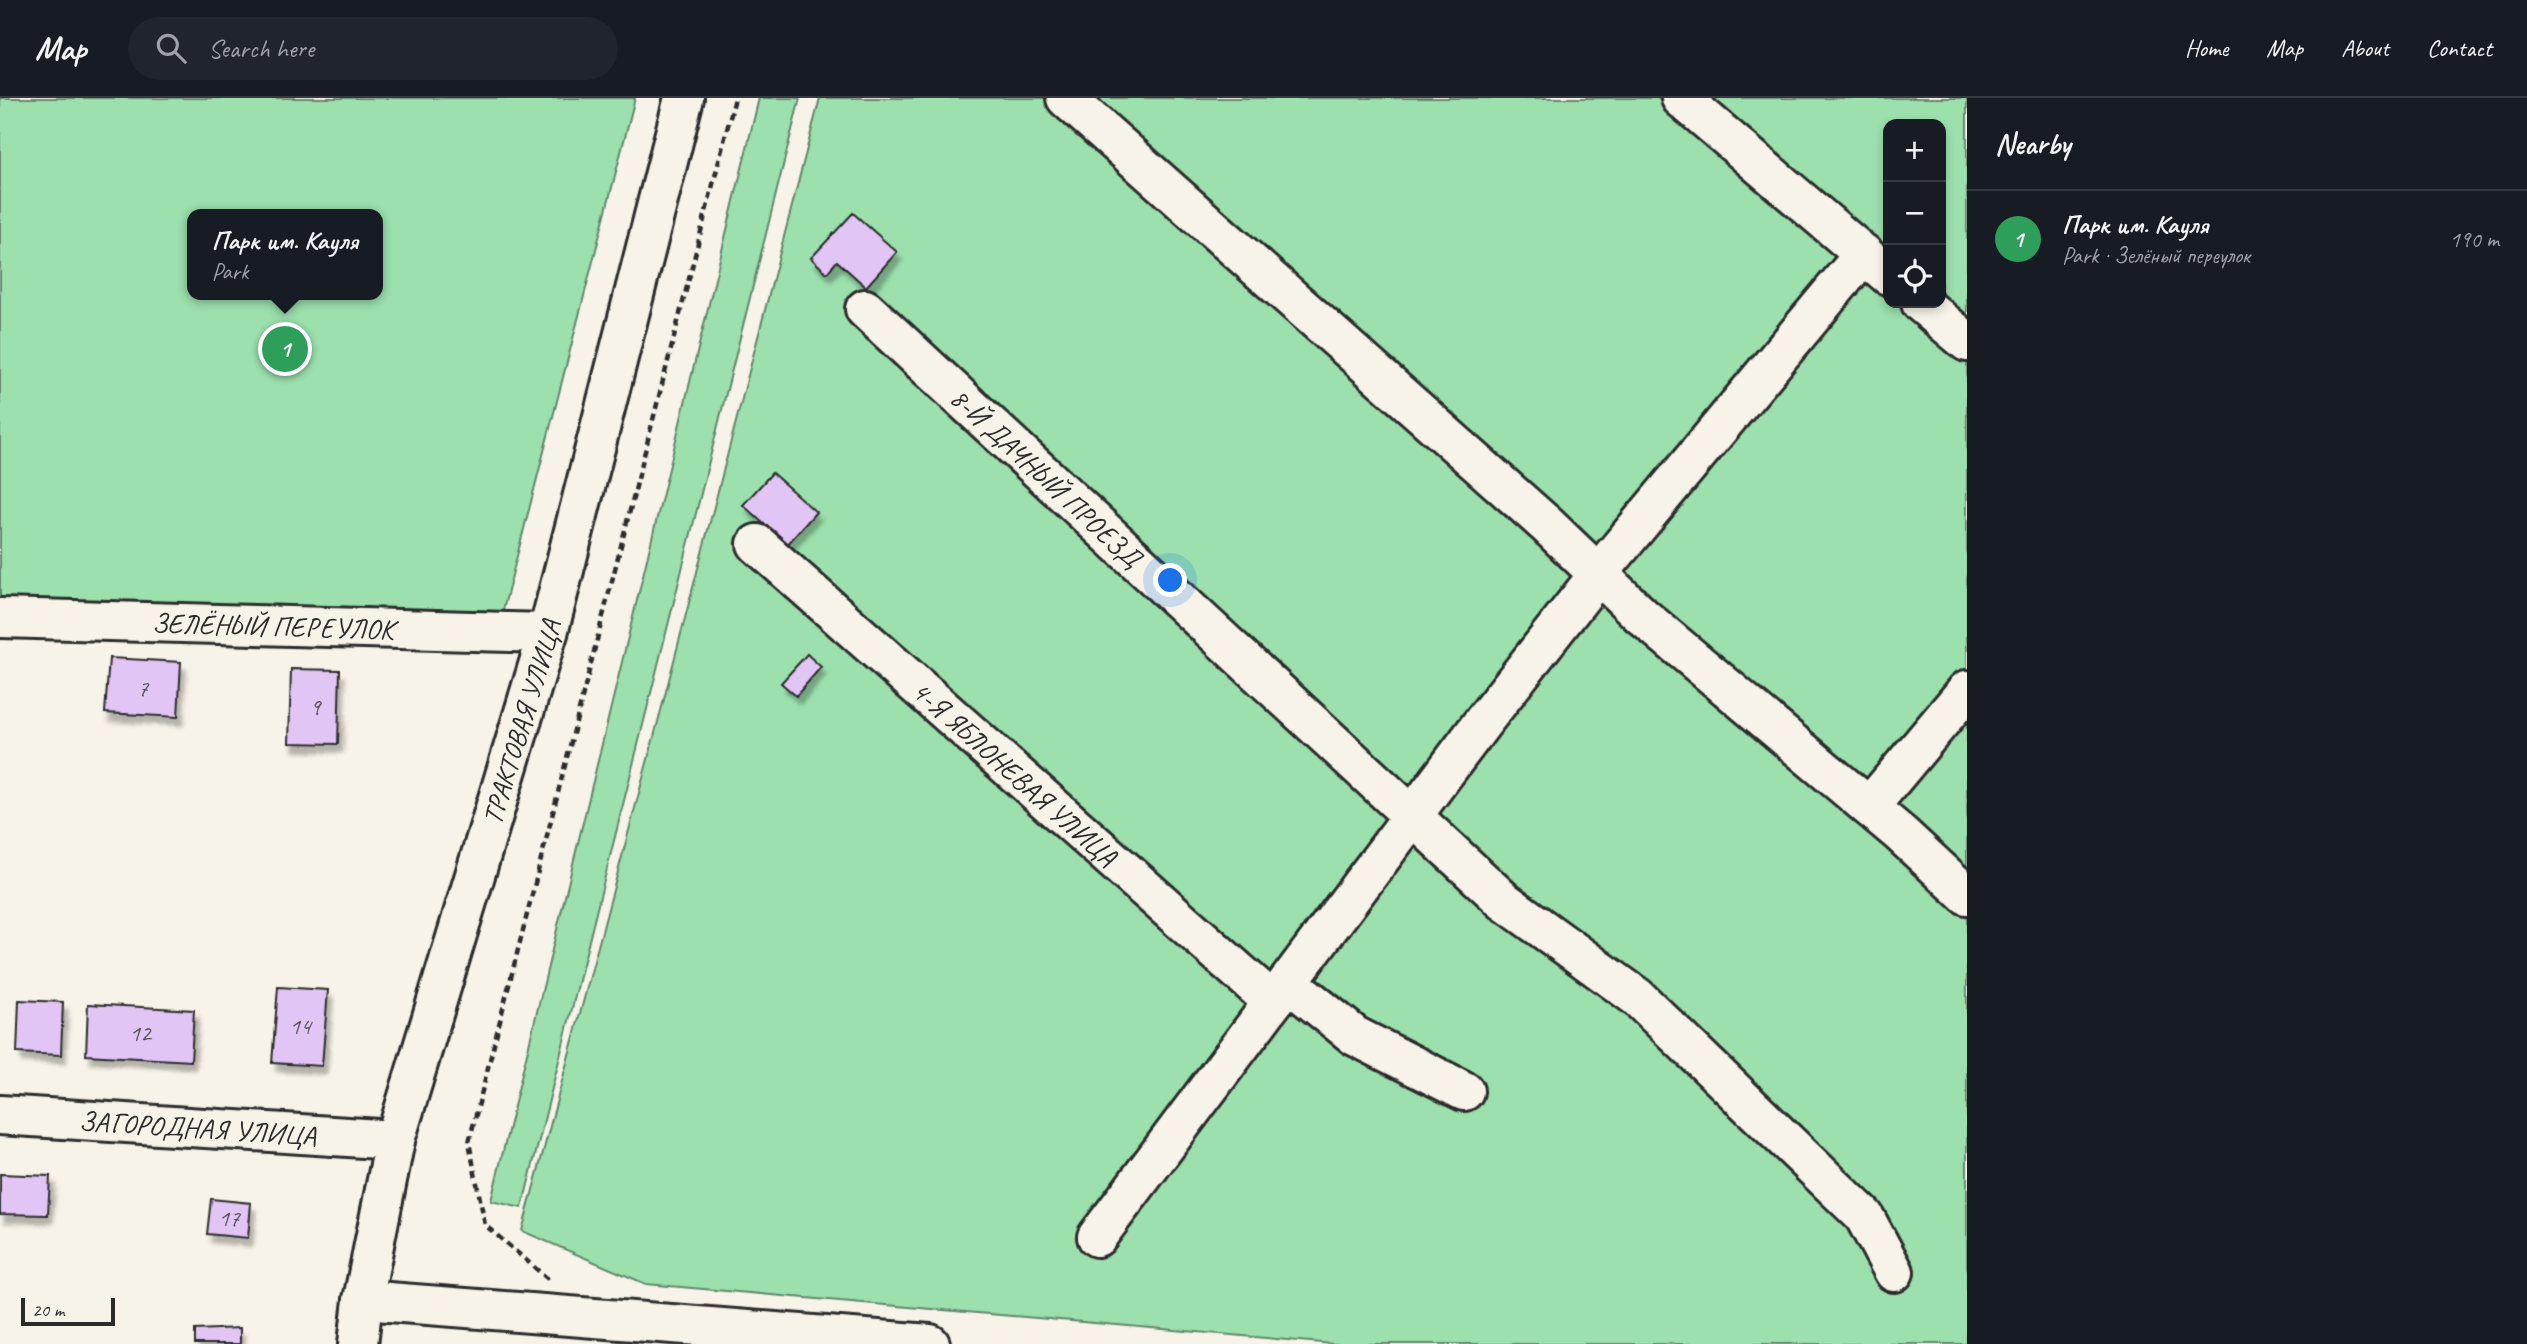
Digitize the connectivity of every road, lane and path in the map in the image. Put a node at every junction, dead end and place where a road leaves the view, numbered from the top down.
1 (684, 98) edge
2 (735, 98) edge
3 (1066, 98) edge
4 (1681, 98) edge
5 (1876, 265) edge
6 (1927, 308) edge
7 (865, 309) dead end
8 (1967, 342) edge
9 (757, 544) dead end
10 (1598, 574) junction
11 (0, 618) edge
12 (548, 633) junction
13 (1967, 690) edge
14 (1868, 807) junction
15 (1412, 816) junction
16 (1967, 895) edge
17 (1280, 992) junction
18 (1464, 1091) dead end
19 (0, 1115) edge
20 (395, 1140) junction
21 (1097, 1237) dead end
22 (1894, 1272) dead end
23 (363, 1300) junction
24 (564, 1317) junction
25 (358, 1344) edge
26 (930, 1344) edge

1 - 12 street, ТРАКТОВАЯ УЛИЦА
2 - 24 path
3 - 10 street
4 - 5 street
5 - 10 street
6 - 8 street
7 - 15 street, 8-Й ДАЧНЫЙ ПРОЕЗД
9 - 17 street, 4-Я ЯБЛОНЕВАЯ УЛИЦА
10 - 14 street
10 - 15 street
11 - 12 street, ЗЕЛЁНЫЙ ПЕРЕУЛОК
12 - 20 street, ТРАКТОВАЯ УЛИЦА
13 - 14 street
14 - 16 street
15 - 17 street
15 - 22 street, 8-Й ДАЧНЫЙ ПРОЕЗД
17 - 18 street, 4-Я ЯБЛОНЕВАЯ УЛИЦА
17 - 21 street
19 - 20 street, ЗАГОРОДНАЯ УЛИЦА
20 - 23 street, ТРАКТОВАЯ УЛИЦА
23 - 24 street
23 - 25 street, ТРАКТОВАЯ УЛИЦА
24 - 26 street

